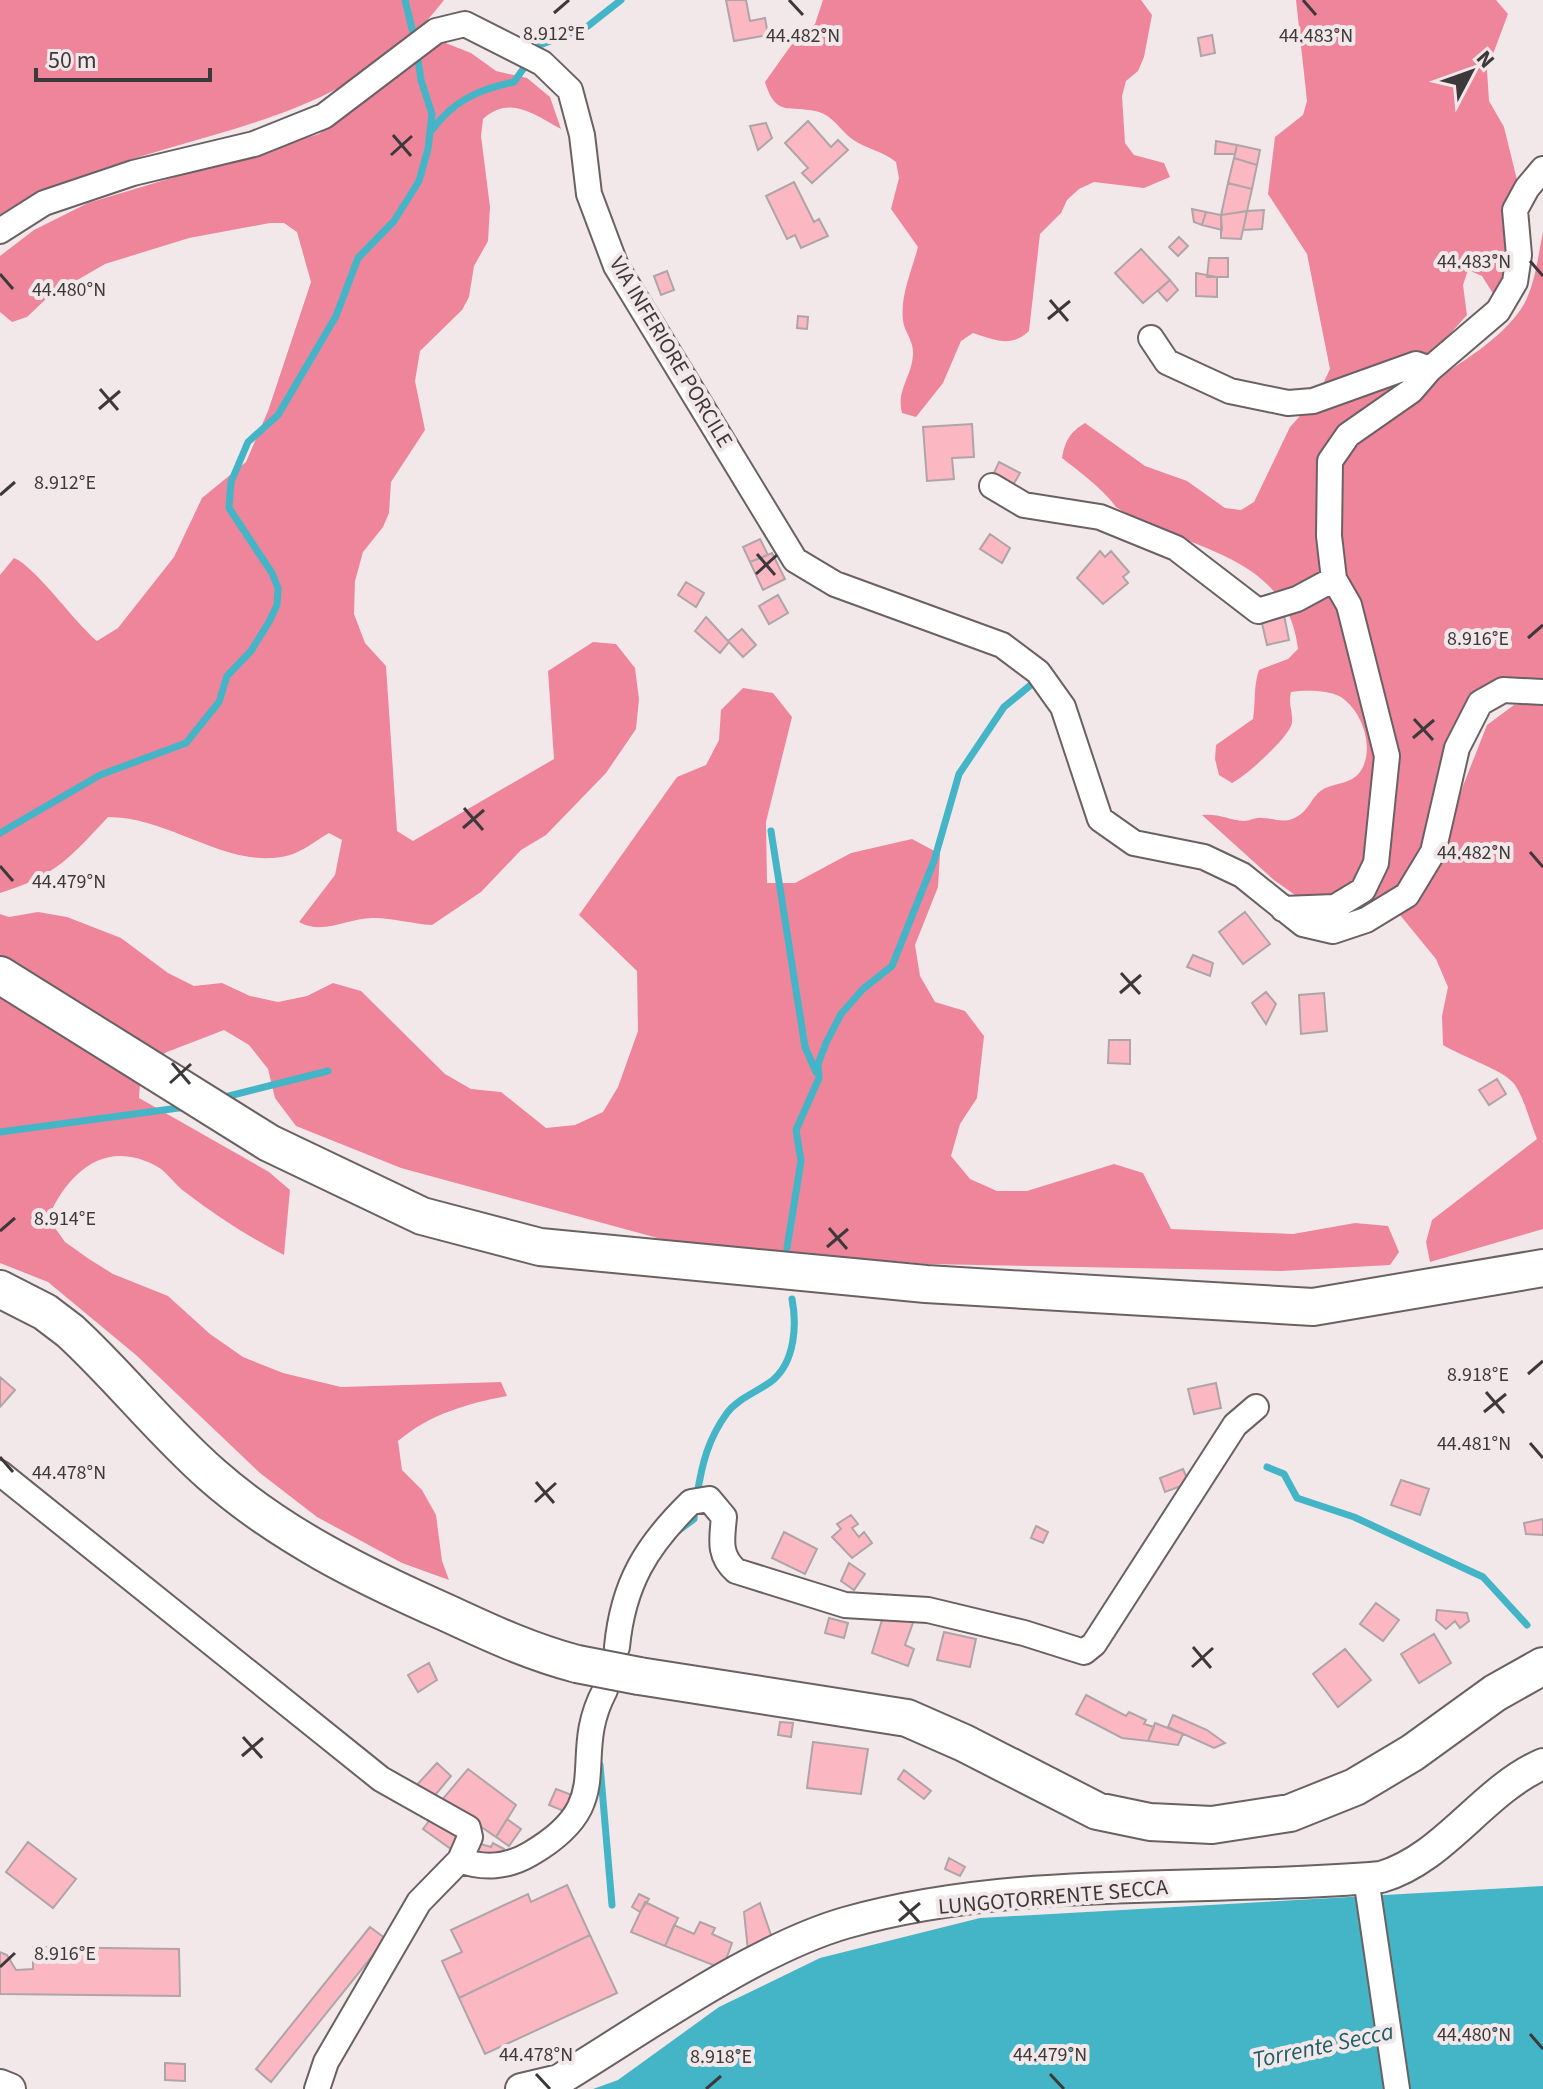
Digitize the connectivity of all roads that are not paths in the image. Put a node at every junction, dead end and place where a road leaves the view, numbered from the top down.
1 (1543, 169) edge
2 (0, 231) edge
3 (1151, 338) dead end
4 (1430, 369) junction
5 (992, 486) dead end
6 (1334, 579) junction
7 (1543, 692) edge
8 (1281, 909) junction
9 (0, 975) edge
10 (1543, 1268) edge
11 (0, 1289) edge
12 (1256, 1407) dead end
13 (0, 1473) edge
14 (617, 1647) dead end
15 (1543, 1666) edge
16 (605, 1690) dead end
17 (1543, 1764) edge
18 (460, 1860) junction
19 (1368, 1890) junction
20 (0, 2085) edge
21 (10, 2089) edge
22 (317, 2089) edge
23 (521, 2089) edge
24 (1397, 2089) edge

1 - 4 street
2 - 8 street, VIA INFERIORE PORCILE
3 - 4 street
4 - 6 street
5 - 6 street
6 - 8 street
7 - 8 street, VIA INFERIORE PORCILE
9 - 10 highway
11 - 15 highway, bridge
12 - 14 street
13 - 18 street
16 - 18 street
17 - 19 main road, LUNGOTORRENTE SECCA
18 - 22 street
19 - 23 main road, LUNGOTORRENTE SECCA
19 - 24 street
20 - 21 main road

